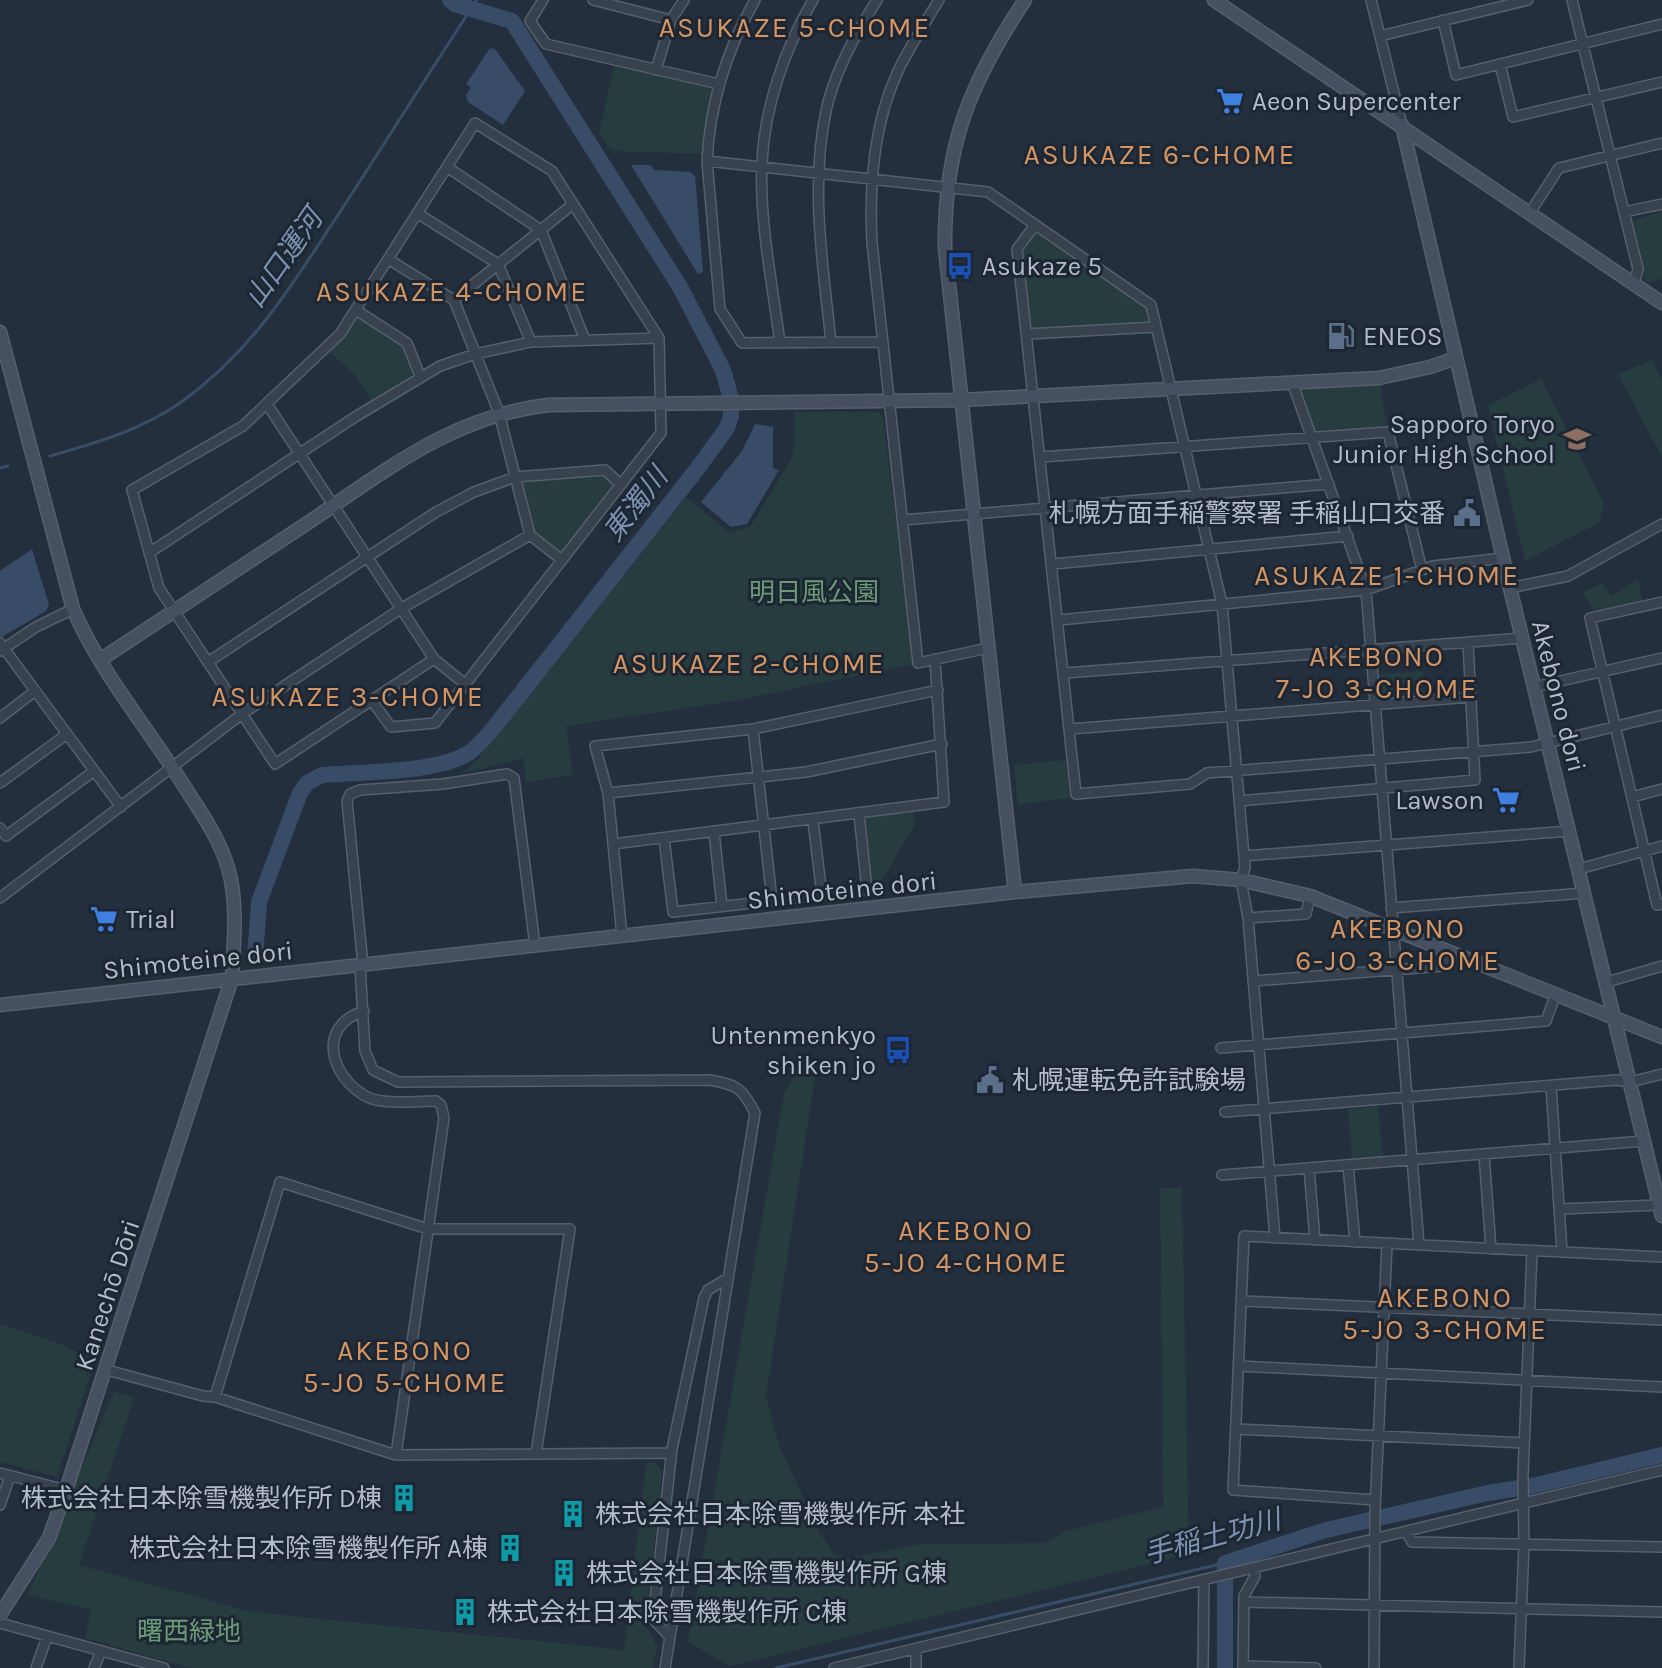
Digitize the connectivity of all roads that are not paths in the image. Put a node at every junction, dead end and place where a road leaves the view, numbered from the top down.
1 (543, 0) edge
2 (593, 0) edge
3 (684, 0) edge
4 (755, 0) edge
5 (813, 0) edge
6 (877, 0) edge
7 (939, 0) edge
8 (1025, 0) edge
9 (1214, 0) edge
10 (1371, 0) edge
11 (1528, 0) edge
12 (1572, 0) edge
13 (616, 3) edge
14 (671, 20) junction
15 (1443, 20) junction
16 (1662, 24) edge
17 (1380, 36) junction
18 (1583, 44) junction
19 (1500, 64) junction
20 (656, 70) junction
21 (1662, 82) edge
22 (719, 84) junction
23 (1596, 97) junction
24 (1402, 125) junction
25 (1662, 143) edge
26 (1610, 156) junction
27 (707, 161) junction
28 (447, 167) junction
29 (761, 167) junction
30 (817, 173) junction
31 (873, 179) junction
32 (947, 188) junction
33 (573, 204) junction
34 (1662, 204) edge
35 (1624, 212) junction
36 (417, 213) junction
37 (1529, 214) junction
38 (1035, 225) junction
39 (541, 230) junction
40 (388, 259) junction
41 (498, 264) junction
42 (1634, 284) junction
43 (454, 300) junction
44 (1662, 303) edge
45 (356, 310) junction
46 (1156, 327) junction
47 (0, 332) edge
48 (1027, 334) junction
49 (659, 338) junction
50 (585, 340) junction
51 (531, 342) junction
52 (831, 342) junction
53 (883, 342) junction
54 (780, 343) junction
55 (475, 354) junction
56 (1456, 358) junction
57 (420, 376) junction
58 (1292, 382) junction
59 (1170, 389) junction
60 (1034, 396) junction
61 (961, 400) junction
62 (890, 401) junction
63 (661, 403) junction
64 (267, 404) junction
65 (499, 413) junction
66 (1312, 436) junction
67 (1184, 446) junction
68 (298, 453) junction
69 (1041, 457) junction
70 (515, 477) junction
71 (1329, 484) junction
72 (621, 485) junction
73 (1196, 496) junction
74 (334, 506) junction
75 (1047, 509) junction
76 (972, 515) junction
77 (903, 520) junction
78 (1662, 524) edge
79 (530, 535) junction
80 (1348, 536) junction
81 (1209, 550) junction
82 (149, 553) junction
83 (368, 557) junction
84 (1503, 558) junction
85 (562, 560) junction
86 (1053, 564) junction
87 (1422, 570) junction
88 (1510, 588) junction
89 (1366, 590) junction
90 (1662, 602) edge
91 (1222, 604) junction
92 (402, 608) junction
93 (73, 609) junction
94 (174, 611) junction
95 (1059, 620) junction
96 (1523, 638) junction
97 (1468, 642) junction
98 (1, 648) edge
99 (988, 648) junction
100 (1371, 650) junction
101 (1662, 658) edge
102 (434, 659) junction
103 (935, 659) junction
104 (100, 660) junction
105 (1227, 661) junction
106 (208, 662) junction
107 (1602, 671) junction
108 (1065, 673) junction
109 (465, 684) junction
110 (1534, 687) junction
111 (938, 690) junction
112 (35, 691) junction
113 (1471, 697) junction
114 (372, 701) junction
115 (1375, 705) junction
116 (242, 714) junction
117 (1232, 715) junction
118 (1662, 715) edge
119 (0, 718) edge
120 (1614, 727) junction
121 (753, 729) junction
122 (1070, 729) junction
123 (67, 734) junction
124 (1548, 742) junction
125 (942, 744) junction
126 (1473, 751) junction
127 (1379, 760) junction
128 (173, 768) junction
129 (1237, 770) junction
130 (94, 771) junction
131 (758, 777) junction
132 (0, 783) edge
133 (1382, 789) junction
134 (1662, 789) edge
135 (608, 793) junction
136 (1632, 797) junction
137 (1239, 801) junction
138 (121, 807) junction
139 (859, 814) junction
140 (813, 821) junction
141 (764, 826) junction
142 (0, 828) edge
143 (1570, 831) junction
144 (714, 832) junction
145 (664, 838) junction
146 (613, 844) junction
147 (1386, 846) junction
148 (1662, 846) edge
149 (1645, 851) junction
150 (1244, 856) junction
151 (1579, 869) junction
152 (1241, 880) junction
153 (1015, 892) junction
154 (1585, 893) junction
155 (822, 895) junction
156 (1310, 896) junction
157 (0, 898) edge
158 (772, 900) junction
159 (1662, 904) edge
160 (722, 906) junction
161 (1391, 908) junction
162 (1248, 918) junction
163 (1392, 927) junction
164 (622, 936) junction
165 (535, 946) junction
166 (1446, 950) junction
167 (362, 966) junction
168 (1662, 966) edge
169 (1397, 970) junction
170 (232, 978) junction
171 (1253, 981) junction
172 (1607, 982) junction
173 (1555, 996) junction
174 (0, 1005) edge
175 (364, 1011) junction
176 (1615, 1019) junction
177 (1402, 1033) junction
178 (1662, 1037) edge
179 (1259, 1045) junction
180 (1221, 1048) dead end
181 (1662, 1074) edge
182 (1630, 1082) junction
183 (1551, 1086) junction
184 (1407, 1097) junction
185 (1264, 1109) junction
186 (1225, 1112) dead end
187 (1644, 1141) junction
188 (1555, 1148) junction
189 (1484, 1154) junction
190 (1412, 1160) junction
191 (1348, 1165) junction
192 (1309, 1168) junction
193 (1656, 1168) edge
194 (1269, 1171) junction
195 (1222, 1175) dead end
196 (1560, 1209) junction
197 (1661, 1211) edge
198 (428, 1229) junction
199 (1275, 1238) junction
200 (1315, 1240) junction
201 (1355, 1242) junction
202 (1387, 1244) junction
203 (1419, 1245) junction
204 (1491, 1249) junction
205 (1532, 1251) junction
206 (1562, 1252) junction
207 (1662, 1257) edge
208 (728, 1278) junction
209 (1242, 1301) junction
210 (1384, 1308) junction
211 (1530, 1314) junction
212 (1662, 1320) edge
213 (1239, 1366) junction
214 (107, 1370) junction
215 (1381, 1373) junction
216 (1527, 1380) junction
217 (1662, 1387) edge
218 (215, 1397) junction
219 (1237, 1429) junction
220 (1378, 1437) junction
221 (1524, 1443) junction
222 (671, 1453) junction
223 (536, 1454) junction
224 (396, 1455) junction
225 (1662, 1470) edge
226 (5, 1474) edge
227 (66, 1490) junction
228 (1523, 1499) junction
229 (1375, 1500) junction
230 (0, 1505) edge
231 (1406, 1531) junction
232 (1375, 1535) junction
233 (1524, 1544) junction
234 (1662, 1547) edge
235 (1254, 1568) junction
236 (1204, 1580) junction
237 (1244, 1602) junction
238 (1375, 1605) junction
239 (1522, 1607) junction
240 (1662, 1612) edge
241 (0, 1615) edge
242 (0, 1623) edge
243 (47, 1637) junction
244 (670, 1637) junction
245 (916, 1648) junction
246 (101, 1651) junction
247 (1243, 1667) edge
248 (36, 1668) edge
249 (94, 1668) edge
250 (164, 1668) edge
251 (665, 1668) edge
252 (834, 1668) edge
253 (916, 1668) edge
254 (1203, 1668) edge
255 (1316, 1668) edge
256 (1374, 1668) edge
257 (1519, 1668) edge

1 - 20 street
2 - 13 street
3 - 14 street
4 - 22 street
5 - 29 street
6 - 30 street
7 - 31 street
8 - 32 street
9 - 24 street
10 - 17 street
11 - 15 street
12 - 18 street
13 - 14 street
14 - 20 street
15 - 17 street
15 - 19 street
16 - 18 street
17 - 24 street
18 - 19 street
18 - 23 street
19 - 23 street
20 - 22 street
21 - 23 street
22 - 27 street
23 - 26 street
24 - 37 street
24 - 56 street, Akebono dori
25 - 26 street
26 - 35 street
26 - 37 street
27 - 29 street
27 - 54 street
28 - 33 street
28 - 36 street
28 - 39 street
29 - 30 street
29 - 54 street
30 - 31 street
30 - 52 street
31 - 32 street
31 - 53 street
32 - 38 street
32 - 61 street
33 - 39 street
33 - 49 street
34 - 35 street
35 - 42 street
36 - 40 street
36 - 41 street
37 - 42 street
38 - 46 street
38 - 48 street
39 - 41 street
39 - 50 street
40 - 43 street
40 - 45 street
41 - 43 street
41 - 51 street
42 - 44 street
43 - 55 street
45 - 57 street
45 - 64 street
46 - 48 street
46 - 59 street
47 - 93 street, Kanechō Dōri
48 - 60 street
49 - 50 street
49 - 63 street
50 - 51 street
51 - 55 street
52 - 53 street
52 - 54 street
53 - 62 street
55 - 57 street
55 - 65 street
56 - 58 street
56 - 84 street, Akebono dori
57 - 68 street
58 - 59 street
58 - 66 street
59 - 60 street
59 - 67 street
60 - 61 street
60 - 69 street
61 - 62 street
61 - 76 street
62 - 63 street
62 - 77 street
63 - 65 street
63 - 72 street
64 - 68 street
64 - 82 street
65 - 70 street
65 - 74 street
66 - 67 street
66 - 71 street
66 - 87 street
67 - 69 street
67 - 73 street
68 - 74 street
68 - 82 street
69 - 75 street
70 - 72 street
70 - 79 street
70 - 83 street
71 - 73 street
71 - 80 street
72 - 85 street
73 - 75 street
73 - 81 street
74 - 83 street
74 - 94 street
75 - 76 street
75 - 86 street
76 - 77 street
76 - 99 street
77 - 103 street
78 - 88 street
79 - 85 street
79 - 92 street
80 - 81 street
80 - 89 street
81 - 86 street
81 - 91 street
82 - 94 street
83 - 92 street
83 - 106 street
84 - 87 street
84 - 88 street, Akebono dori
85 - 109 street
86 - 95 street
87 - 89 street
88 - 96 street, Akebono dori
89 - 91 street
89 - 100 street
90 - 107 street
91 - 95 street
91 - 105 street
92 - 102 street
92 - 116 street
93 - 98 street
93 - 104 street, Kanechō Dōri
94 - 104 street
94 - 106 street
95 - 108 street
96 - 97 street
96 - 110 street, Akebono dori
97 - 100 street
97 - 113 street
98 - 112 street
99 - 103 street
99 - 153 street
100 - 105 street
100 - 115 street
101 - 107 street
102 - 109 street
102 - 114 street
103 - 111 street
104 - 128 street, Kanechō Dōri
105 - 108 street
105 - 117 street
106 - 116 street
107 - 110 street
107 - 120 street
108 - 122 street
109 - 114 street
110 - 124 street, Akebono dori
111 - 121 street
111 - 125 street
112 - 119 street
112 - 123 street
113 - 115 street
113 - 126 street
114 - 116 street
115 - 117 street
115 - 127 street
116 - 128 street
117 - 122 street
117 - 129 street
118 - 120 street
120 - 124 street
120 - 136 street
121 - 131 street
121 - 135 street
122 - 129 street
123 - 130 street
123 - 132 street
124 - 126 street
124 - 143 street, Akebono dori
125 - 131 street
125 - 139 street
126 - 127 street
126 - 133 street
127 - 129 street
127 - 133 street
128 - 138 street
128 - 170 street, Kanechō Dōri
129 - 137 street
130 - 138 street
130 - 142 street
131 - 135 street
131 - 141 street
133 - 137 street
133 - 147 street
134 - 136 street
135 - 146 street
136 - 149 street
137 - 150 street
138 - 157 street
139 - 140 street
139 - 155 street
140 - 141 street
140 - 155 street
141 - 144 street
141 - 158 street
143 - 147 street
143 - 151 street, Akebono dori
144 - 145 street
144 - 160 street
145 - 146 street
145 - 160 street
146 - 164 street
147 - 150 street
147 - 161 street
148 - 149 street
149 - 151 street
149 - 159 street
150 - 152 street
151 - 154 street, Akebono dori
152 - 153 street, Shimoteine dori
152 - 156 street, Shimoteine dori
152 - 162 street
153 - 164 street, Shimoteine dori
154 - 161 street
154 - 172 street, Akebono dori
155 - 158 street
156 - 162 street
156 - 163 street, Shimoteine dori
158 - 160 street
161 - 163 street
162 - 171 street
163 - 166 street, Shimoteine dori
163 - 169 street
164 - 165 street, Shimoteine dori
165 - 167 street, Shimoteine dori
165 - 167 street
166 - 169 street
166 - 173 street, Shimoteine dori
167 - 170 street, Shimoteine dori
167 - 175 street
168 - 172 street
169 - 171 street
169 - 177 street
170 - 174 street, Shimoteine dori
170 - 214 street, Kanechō Dōri
171 - 179 street
172 - 176 street, Akebono dori
173 - 176 street, Shimoteine dori
173 - 177 street
175 - 198 street
175 - 208 street
176 - 178 street, Shimoteine dori
176 - 182 street, Akebono dori
177 - 179 street
177 - 184 street
179 - 180 street
179 - 185 street
181 - 182 street
182 - 183 street
182 - 187 street, Akebono dori
183 - 184 street
183 - 188 street
184 - 185 street
184 - 190 street
185 - 186 street
185 - 194 street
187 - 188 street
187 - 193 street, Akebono dori
188 - 189 street
188 - 196 street
189 - 190 street
189 - 204 street
190 - 191 street
190 - 203 street
191 - 192 street
191 - 201 street
192 - 194 street
192 - 200 street
193 - 197 street, Akebono dori
194 - 195 street
194 - 199 street
196 - 197 street
196 - 206 street
198 - 218 street
198 - 223 street
198 - 224 street
199 - 200 street
199 - 209 street
200 - 201 street
201 - 202 street
202 - 203 street
202 - 210 street
203 - 204 street
204 - 205 street
205 - 206 street
205 - 211 street
206 - 207 street
208 - 222 street
208 - 244 street
209 - 210 street
209 - 213 street
210 - 211 street
210 - 215 street
211 - 212 street
211 - 216 street
213 - 215 street
213 - 219 street
214 - 218 street
214 - 227 street, Kanechō Dōri
215 - 216 street
215 - 220 street
216 - 217 street
216 - 221 street
218 - 224 street
219 - 220 street
219 - 229 street
220 - 221 street
220 - 229 street
221 - 228 street
222 - 223 street
222 - 244 street
223 - 224 street
225 - 228 street
226 - 227 street
226 - 230 street
227 - 241 street, Kanechō Dōri
228 - 231 street
228 - 233 street
229 - 232 street
231 - 232 street
231 - 233 street
232 - 235 street
232 - 238 street
233 - 234 street
233 - 239 street
235 - 236 street
235 - 237 street
236 - 245 street
236 - 254 street
237 - 238 street
237 - 247 street
238 - 239 street
238 - 256 street
239 - 240 street
239 - 257 street
242 - 243 street
243 - 246 street
243 - 248 street
244 - 251 street
245 - 252 street
245 - 253 street
246 - 249 street
246 - 250 street
247 - 255 street

